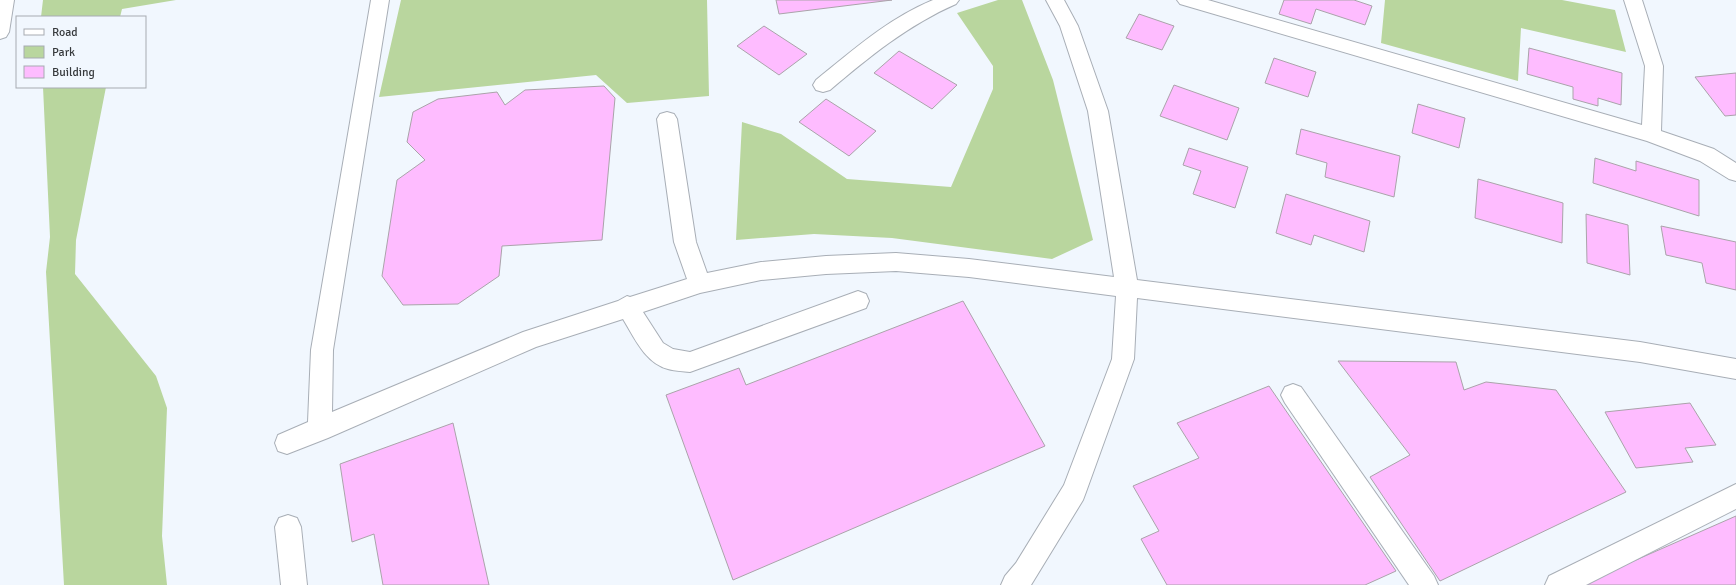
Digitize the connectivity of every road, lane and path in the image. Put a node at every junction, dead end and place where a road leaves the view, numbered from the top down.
1 (4, 0) edge
2 (380, 0) edge
3 (950, 0) edge
4 (1055, 0) edge
5 (1186, 0) edge
6 (1633, 0) edge
7 (0, 32) edge
8 (823, 85) dead end
9 (667, 119) dead end
10 (1651, 135) junction
11 (1736, 173) edge
12 (700, 284) junction
13 (1126, 288) junction
14 (858, 301) dead end
15 (627, 306) junction
16 (1736, 369) edge
17 (1293, 395) dead end
18 (320, 430) junction
19 (287, 443) dead end
20 (1736, 496) edge
21 (288, 527) dead end
22 (294, 585) edge
23 (1014, 585) edge
24 (1424, 585) edge
25 (1558, 585) edge

1 - 7 street
2 - 18 street
3 - 8 street
4 - 13 street
5 - 10 street
6 - 10 street
9 - 12 street
10 - 11 street
12 - 13 street
12 - 15 street
13 - 16 street
13 - 23 street
14 - 15 street
15 - 18 street
17 - 24 street
18 - 19 street
20 - 25 street
21 - 22 street

